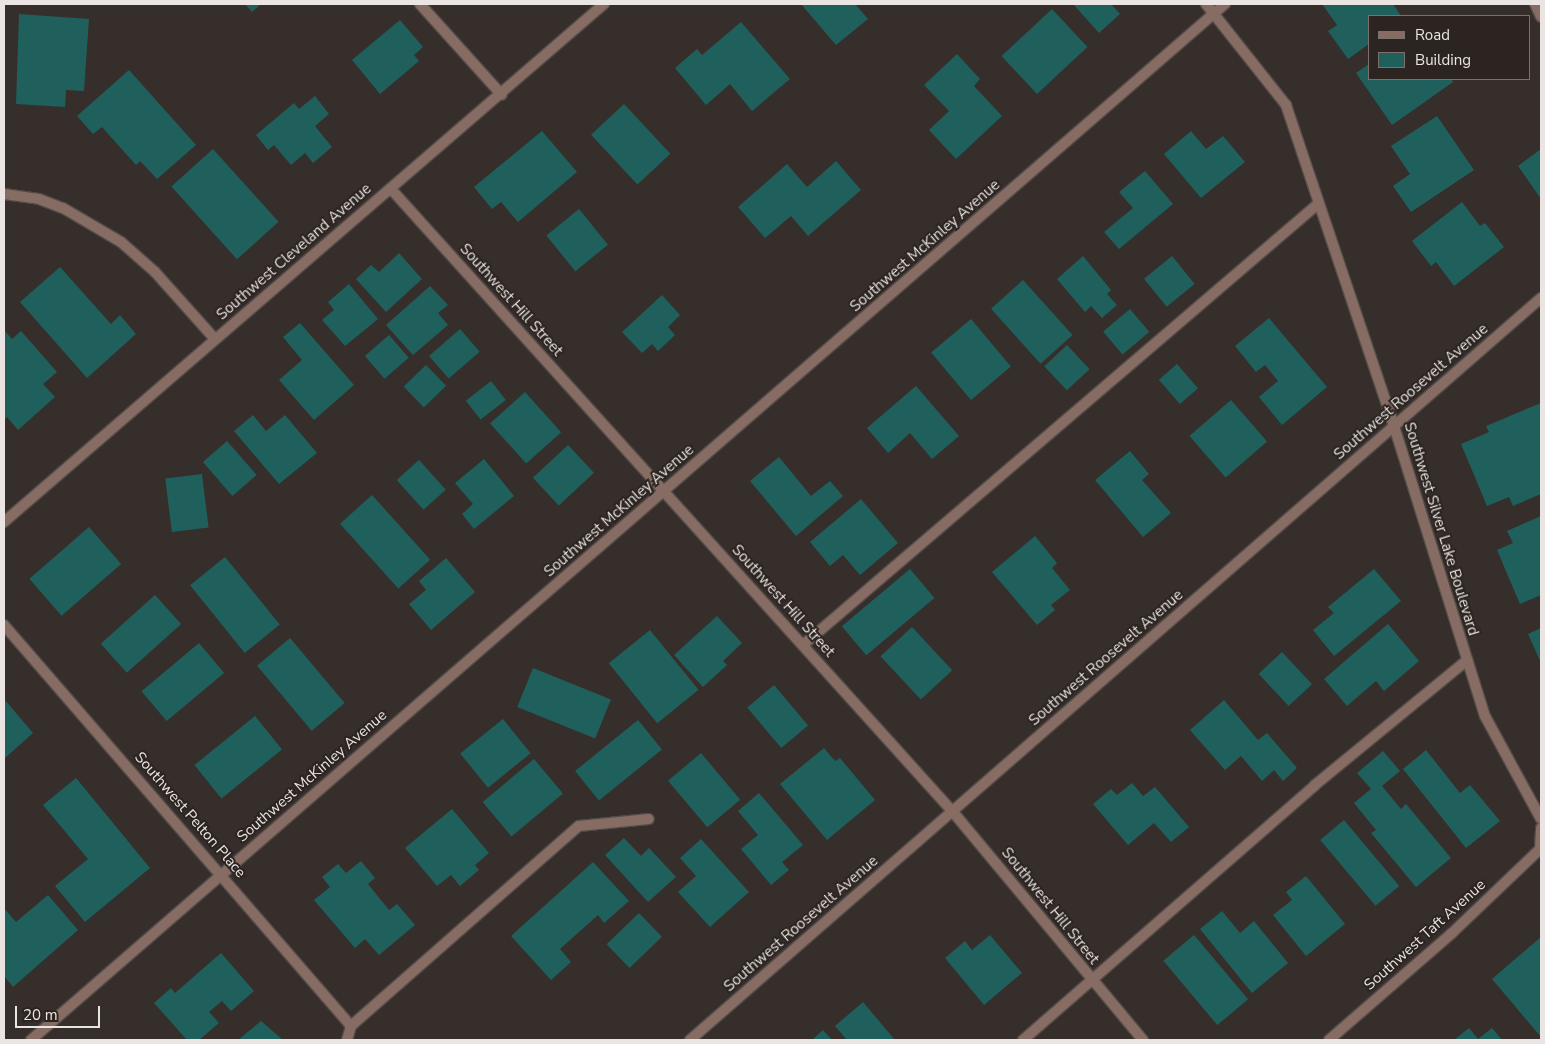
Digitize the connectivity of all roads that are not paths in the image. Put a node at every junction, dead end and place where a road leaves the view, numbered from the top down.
1 (420, 4) edge
2 (604, 4) edge
3 (1206, 4) edge
4 (1225, 4) edge
5 (1535, 4) edge
6 (1213, 14) junction
7 (1541, 17) edge
8 (502, 95) junction
9 (390, 189) junction
10 (4, 194) edge
11 (1319, 204) junction
12 (1541, 298) edge
13 (215, 339) junction
14 (1394, 426) junction
15 (664, 492) junction
16 (4, 522) edge
17 (4, 625) edge
18 (803, 646) junction
19 (1467, 660) junction
20 (953, 812) junction
21 (649, 819) dead end
22 (1541, 820) edge
23 (1541, 828) edge
24 (222, 875) junction
25 (1092, 981) junction
26 (351, 1026) junction
27 (31, 1040) edge
28 (347, 1040) edge
29 (690, 1040) edge
30 (1023, 1040) edge
31 (1143, 1040) edge
32 (1328, 1040) edge

1 - 8 street
2 - 8 street, Southwest Cleveland Avenue
3 - 6 street, Southwest Silver Lake Boulevard
4 - 6 street, Southwest McKinley Avenue
5 - 7 street
6 - 11 street, Southwest Silver Lake Boulevard
6 - 15 street, Southwest McKinley Avenue
8 - 9 street, Southwest Cleveland Avenue
9 - 13 street, Southwest Cleveland Avenue
9 - 15 street, Southwest Hill Street
10 - 13 street
11 - 14 street, Southwest Silver Lake Boulevard
11 - 18 street
12 - 14 street, Southwest Roosevelt Avenue
13 - 16 street, Southwest Cleveland Avenue
14 - 19 street, Southwest Silver Lake Boulevard
14 - 20 street, Southwest Roosevelt Avenue
15 - 18 street, Southwest Hill Street
15 - 24 street, Southwest McKinley Avenue
17 - 24 street, Southwest Pelton Place
18 - 20 street, Southwest Hill Street
19 - 22 street, Southwest Silver Lake Boulevard
19 - 25 street
20 - 25 street, Southwest Hill Street
20 - 29 street, Southwest Roosevelt Avenue
21 - 26 street
23 - 32 street, Southwest Taft Avenue
24 - 26 street, Southwest Pelton Place
24 - 27 street, Southwest McKinley Avenue
25 - 30 street
25 - 31 street, Southwest Hill Street
26 - 28 street

